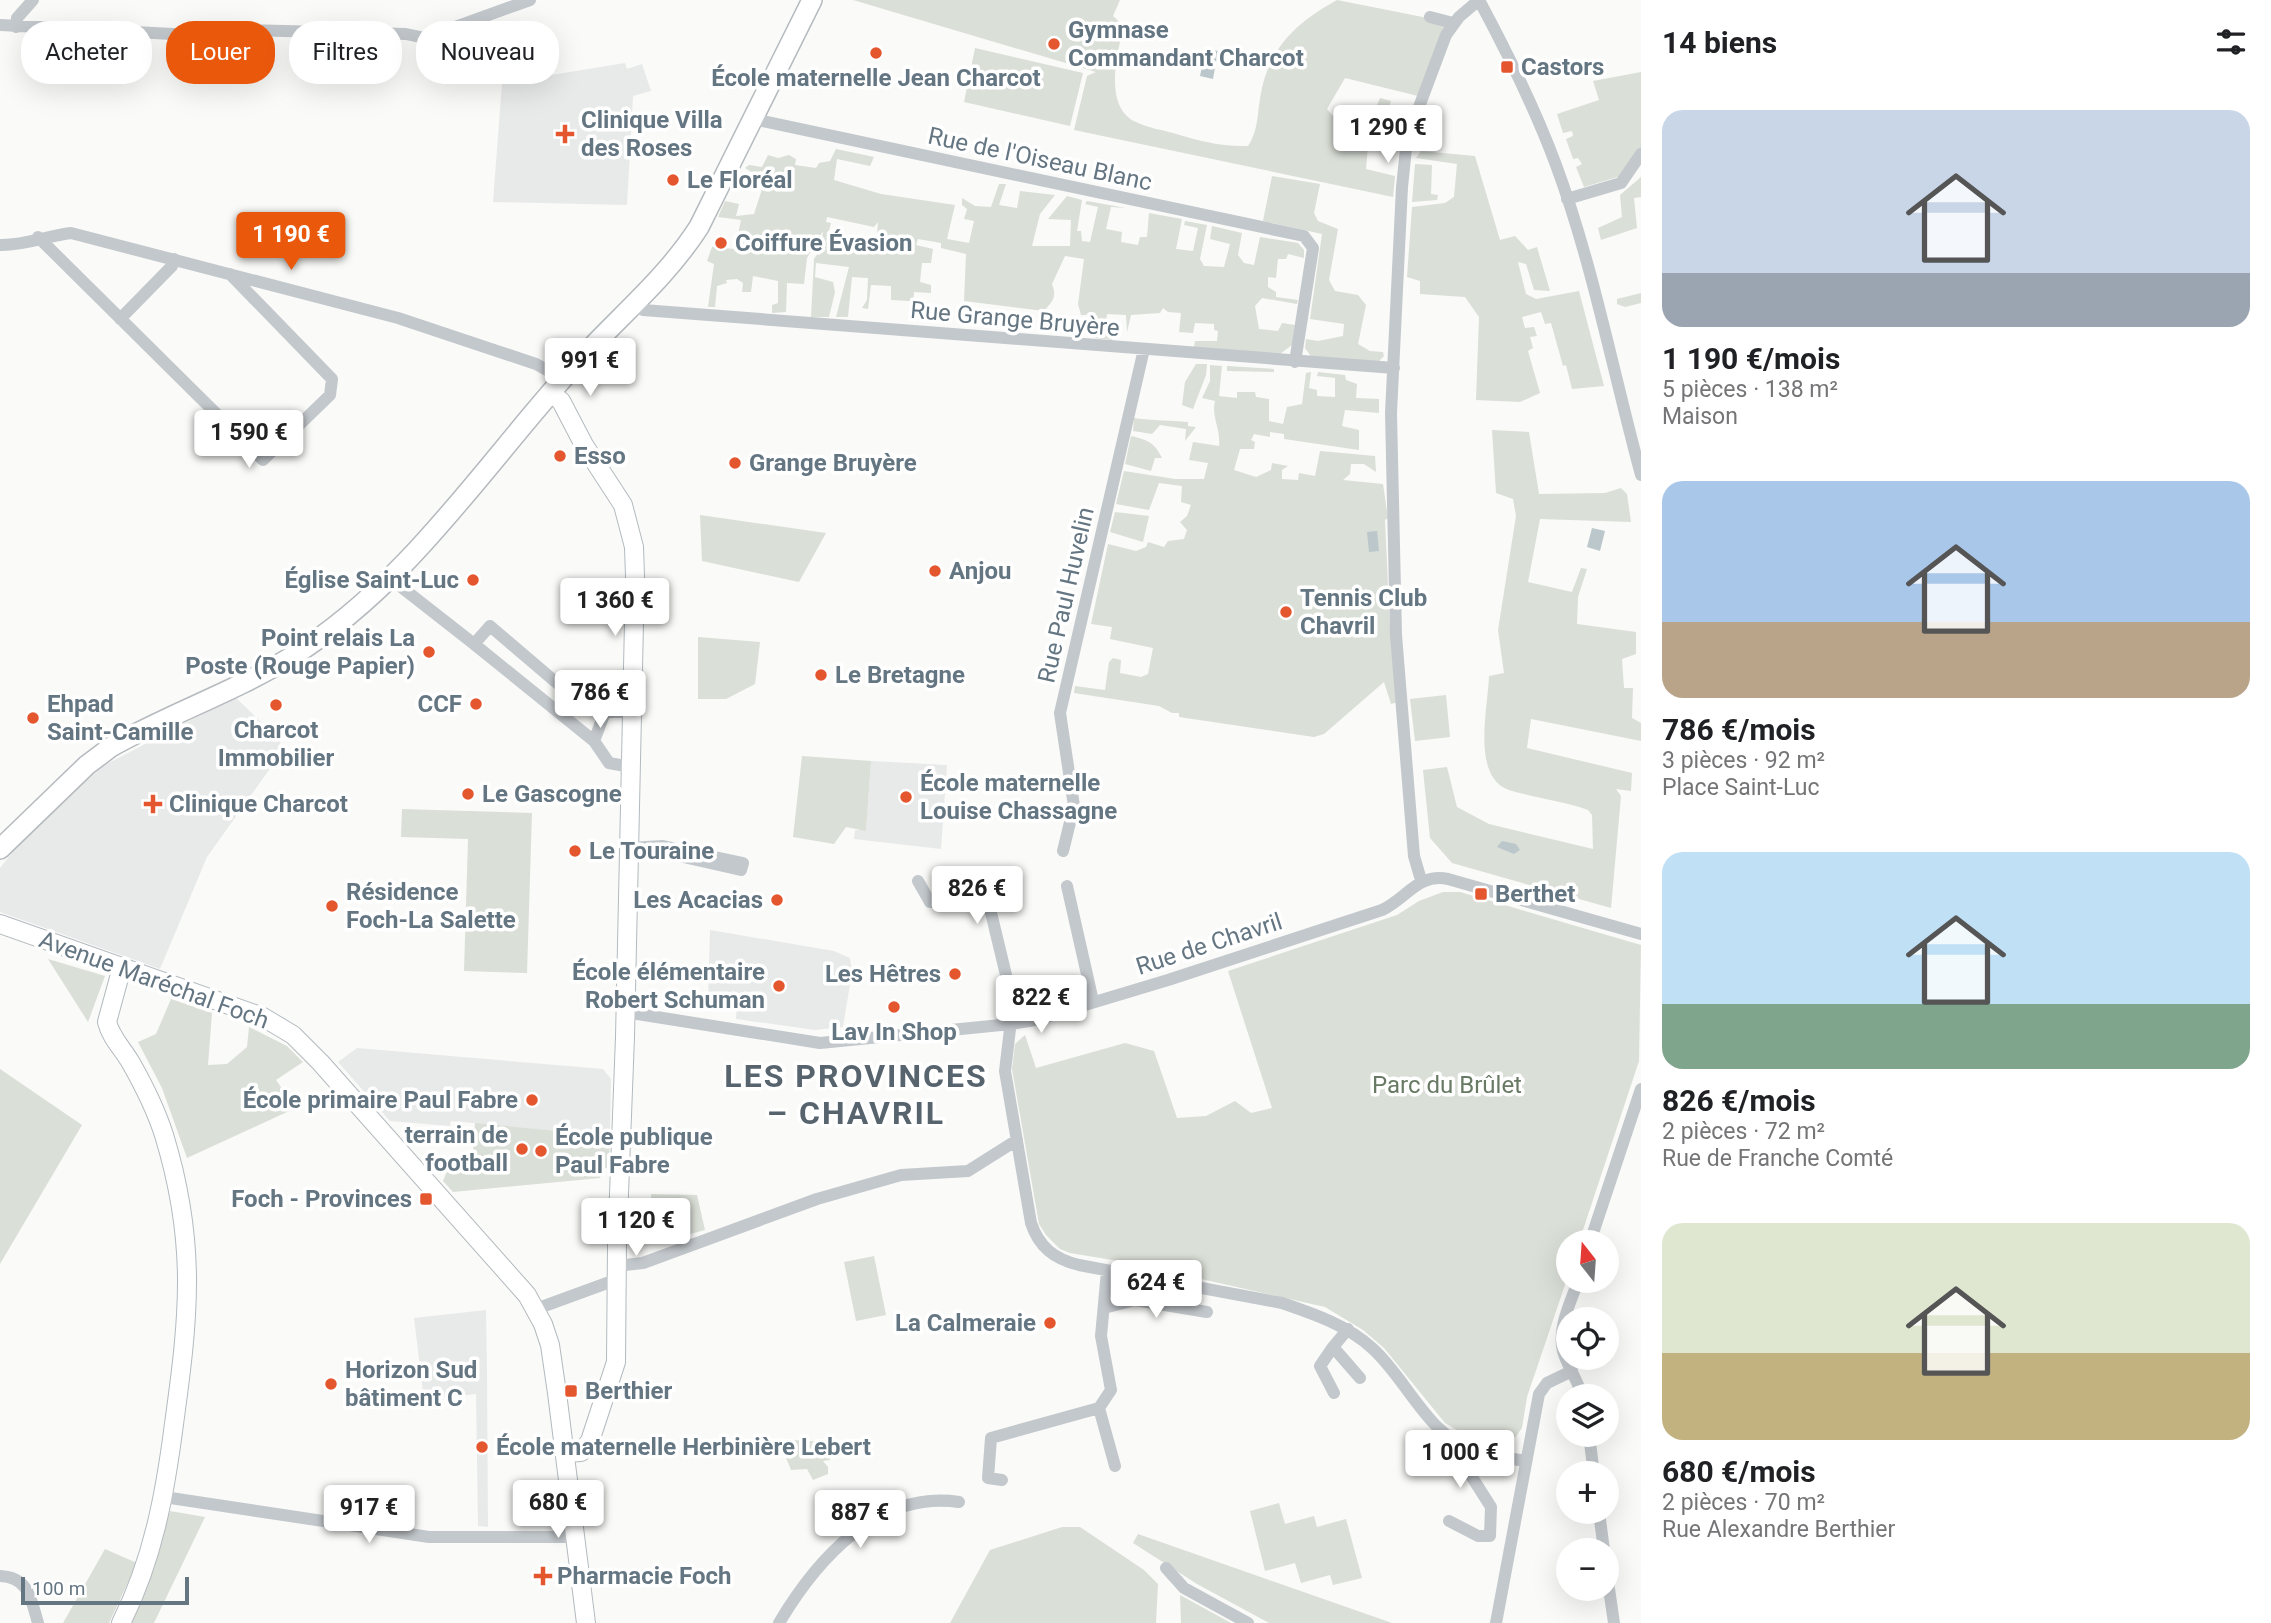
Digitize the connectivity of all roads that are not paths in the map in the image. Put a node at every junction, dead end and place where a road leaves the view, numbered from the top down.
1 (33, 0) edge
2 (530, 0) edge
3 (812, 0) edge
4 (1479, 0) edge
5 (1430, 17) dead end
6 (1453, 23) junction
7 (0, 26) edge
8 (16, 27) junction
9 (753, 119) junction
10 (1641, 154) edge
11 (1567, 199) junction
12 (38, 237) junction
13 (0, 245) edge
14 (174, 259) junction
15 (229, 272) junction
16 (635, 306) junction
17 (120, 319) junction
18 (1144, 349) junction
19 (581, 359) junction
20 (1294, 362) junction
21 (1394, 368) junction
22 (552, 392) junction
23 (578, 433) junction
24 (1641, 475) edge
25 (391, 579) junction
26 (474, 644) junction
27 (589, 709) junction
28 (605, 712) junction
29 (632, 712) junction
30 (577, 728) junction
31 (594, 741) junction
32 (631, 768) junction
33 (629, 848) junction
34 (0, 849) edge
35 (648, 849) junction
36 (1063, 851) dead end
37 (1421, 880) junction
38 (918, 881) dead end
39 (1067, 886) dead end
40 (0, 925) edge
41 (1641, 934) edge
42 (122, 967) junction
43 (1093, 1001) junction
44 (625, 1012) junction
45 (1011, 1024) junction
46 (1641, 1089) edge
47 (1017, 1140) junction
48 (1594, 1230) edge
49 (1107, 1271) junction
50 (617, 1272) junction
51 (1574, 1293) edge
52 (1104, 1308) junction
53 (536, 1309) junction
54 (1208, 1312) dead end
55 (1348, 1329) junction
56 (1333, 1348) junction
57 (1572, 1371) junction
58 (1360, 1378) dead end
59 (1577, 1384) edge
60 (1334, 1392) dead end
61 (1098, 1408) junction
62 (1465, 1446) junction
63 (566, 1453) junction
64 (1525, 1461) junction
65 (1115, 1465) dead end
66 (1002, 1480) dead end
67 (164, 1497) junction
68 (959, 1502) dead end
69 (1448, 1521) dead end
70 (577, 1537) junction
71 (1166, 1568) dead end
72 (0, 1576) edge
73 (1611, 1601) edge
74 (38, 1623) edge
75 (121, 1623) edge
76 (586, 1623) edge
77 (779, 1623) edge
78 (1248, 1623) edge
79 (1496, 1623) edge
80 (1614, 1623) edge

1 - 8 street
2 - 8 street
3 - 9 main road
4 - 6 street
4 - 11 street
5 - 6 street
6 - 21 street
7 - 8 street
9 - 16 main road
9 - 20 street, Rue de l'Oiseau Blanc
10 - 11 street
11 - 24 street
12 - 13 street
12 - 14 street
12 - 17 street
14 - 15 street
14 - 17 street
15 - 17 street
15 - 22 street
16 - 18 street, Rue Grange Bruyère
16 - 19 main road
18 - 20 street, Rue Grange Bruyère
18 - 36 street, Rue Paul Huvelin
19 - 22 main road
19 - 23 main road
20 - 21 street, Rue Grange Bruyère
21 - 37 street
22 - 23 main road
22 - 25 main road
23 - 29 main road
25 - 26 street
25 - 34 main road
26 - 27 street
26 - 30 street
27 - 28 street
27 - 30 street
28 - 29 street
28 - 31 street
29 - 32 main road
30 - 31 street
31 - 32 street
32 - 33 main road
33 - 35 street
33 - 44 main road
35 - 35 street
37 - 41 street
37 - 43 street, Rue de Chavril
38 - 45 street
39 - 43 street
40 - 42 main road, Avenue Maréchal Foch
42 - 53 main road, Avenue Maréchal Foch
42 - 67 main road
43 - 45 street, Rue de Chavril
44 - 45 street, Rue de Chavril
44 - 50 main road
45 - 47 street
46 - 48 street
47 - 49 street
47 - 50 street
49 - 52 street
49 - 55 street
50 - 53 street
50 - 63 main road
51 - 57 street
52 - 54 street
52 - 61 street
53 - 63 main road, Avenue Maréchal Foch
55 - 56 street
55 - 62 street
56 - 58 street
56 - 60 street
57 - 59 street
57 - 64 street
61 - 65 street
61 - 66 street
62 - 64 street
62 - 69 street
63 - 70 main road, Avenue Maréchal Foch
64 - 79 street
67 - 70 street
67 - 75 main road
68 - 77 street
70 - 76 main road, Avenue Maréchal Foch
71 - 78 street
72 - 74 street
73 - 80 street

